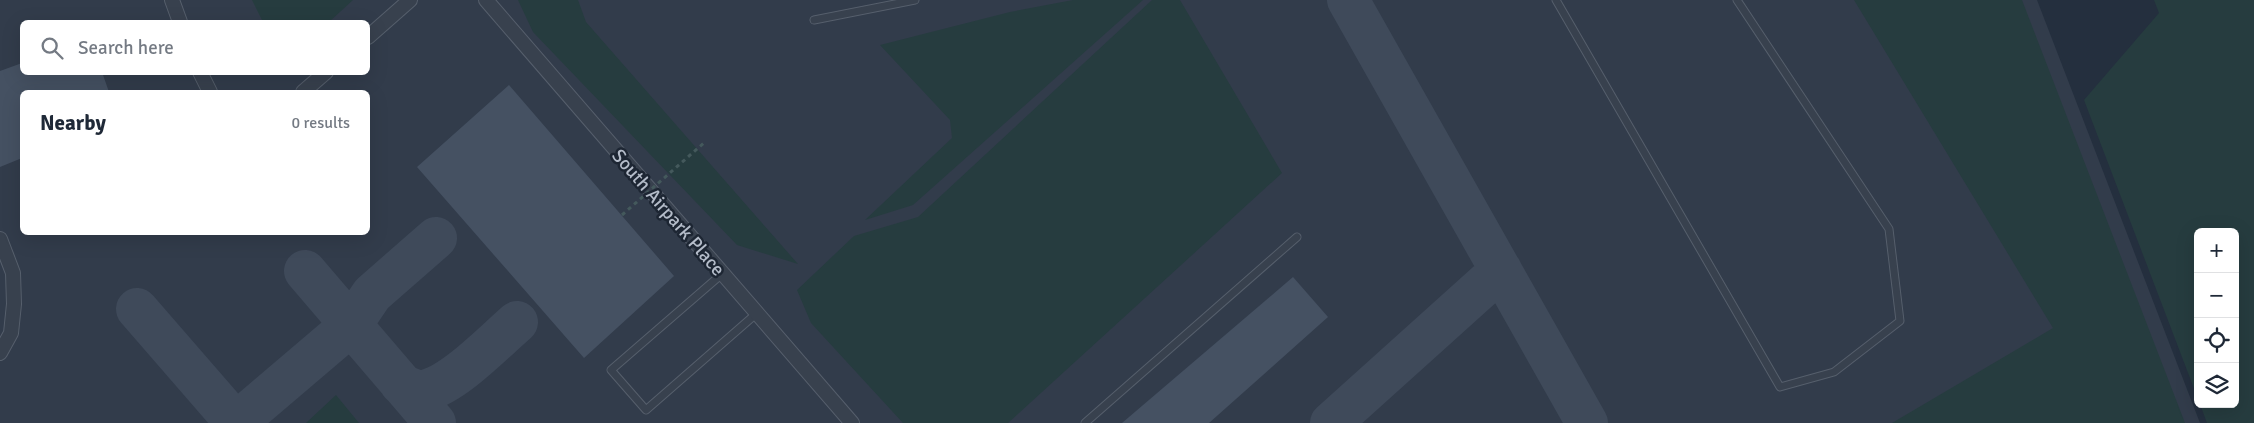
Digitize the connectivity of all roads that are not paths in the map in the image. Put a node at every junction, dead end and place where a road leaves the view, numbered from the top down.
1 (172, 0) edge
2 (410, 0) edge
3 (486, 0) edge
4 (915, 0) edge
5 (1556, 0) edge
6 (1737, 0) edge
7 (179, 20) edge
8 (814, 20) dead end
9 (370, 35) edge
10 (202, 75) edge
11 (322, 75) edge
12 (209, 90) edge
13 (304, 90) edge
14 (1297, 237) dead end
15 (0, 239) edge
16 (722, 274) junction
17 (757, 314) junction
18 (0, 353) edge
19 (852, 423) edge
20 (1085, 423) edge

1 - 7 street
2 - 9 street
3 - 16 street, South Airpark Place
4 - 8 lane
5 - 6 lane
10 - 12 street
11 - 13 street
14 - 20 lane
15 - 18 street
16 - 17 street, South Airpark Place
16 - 17 lane
17 - 19 street, South Airpark Place

